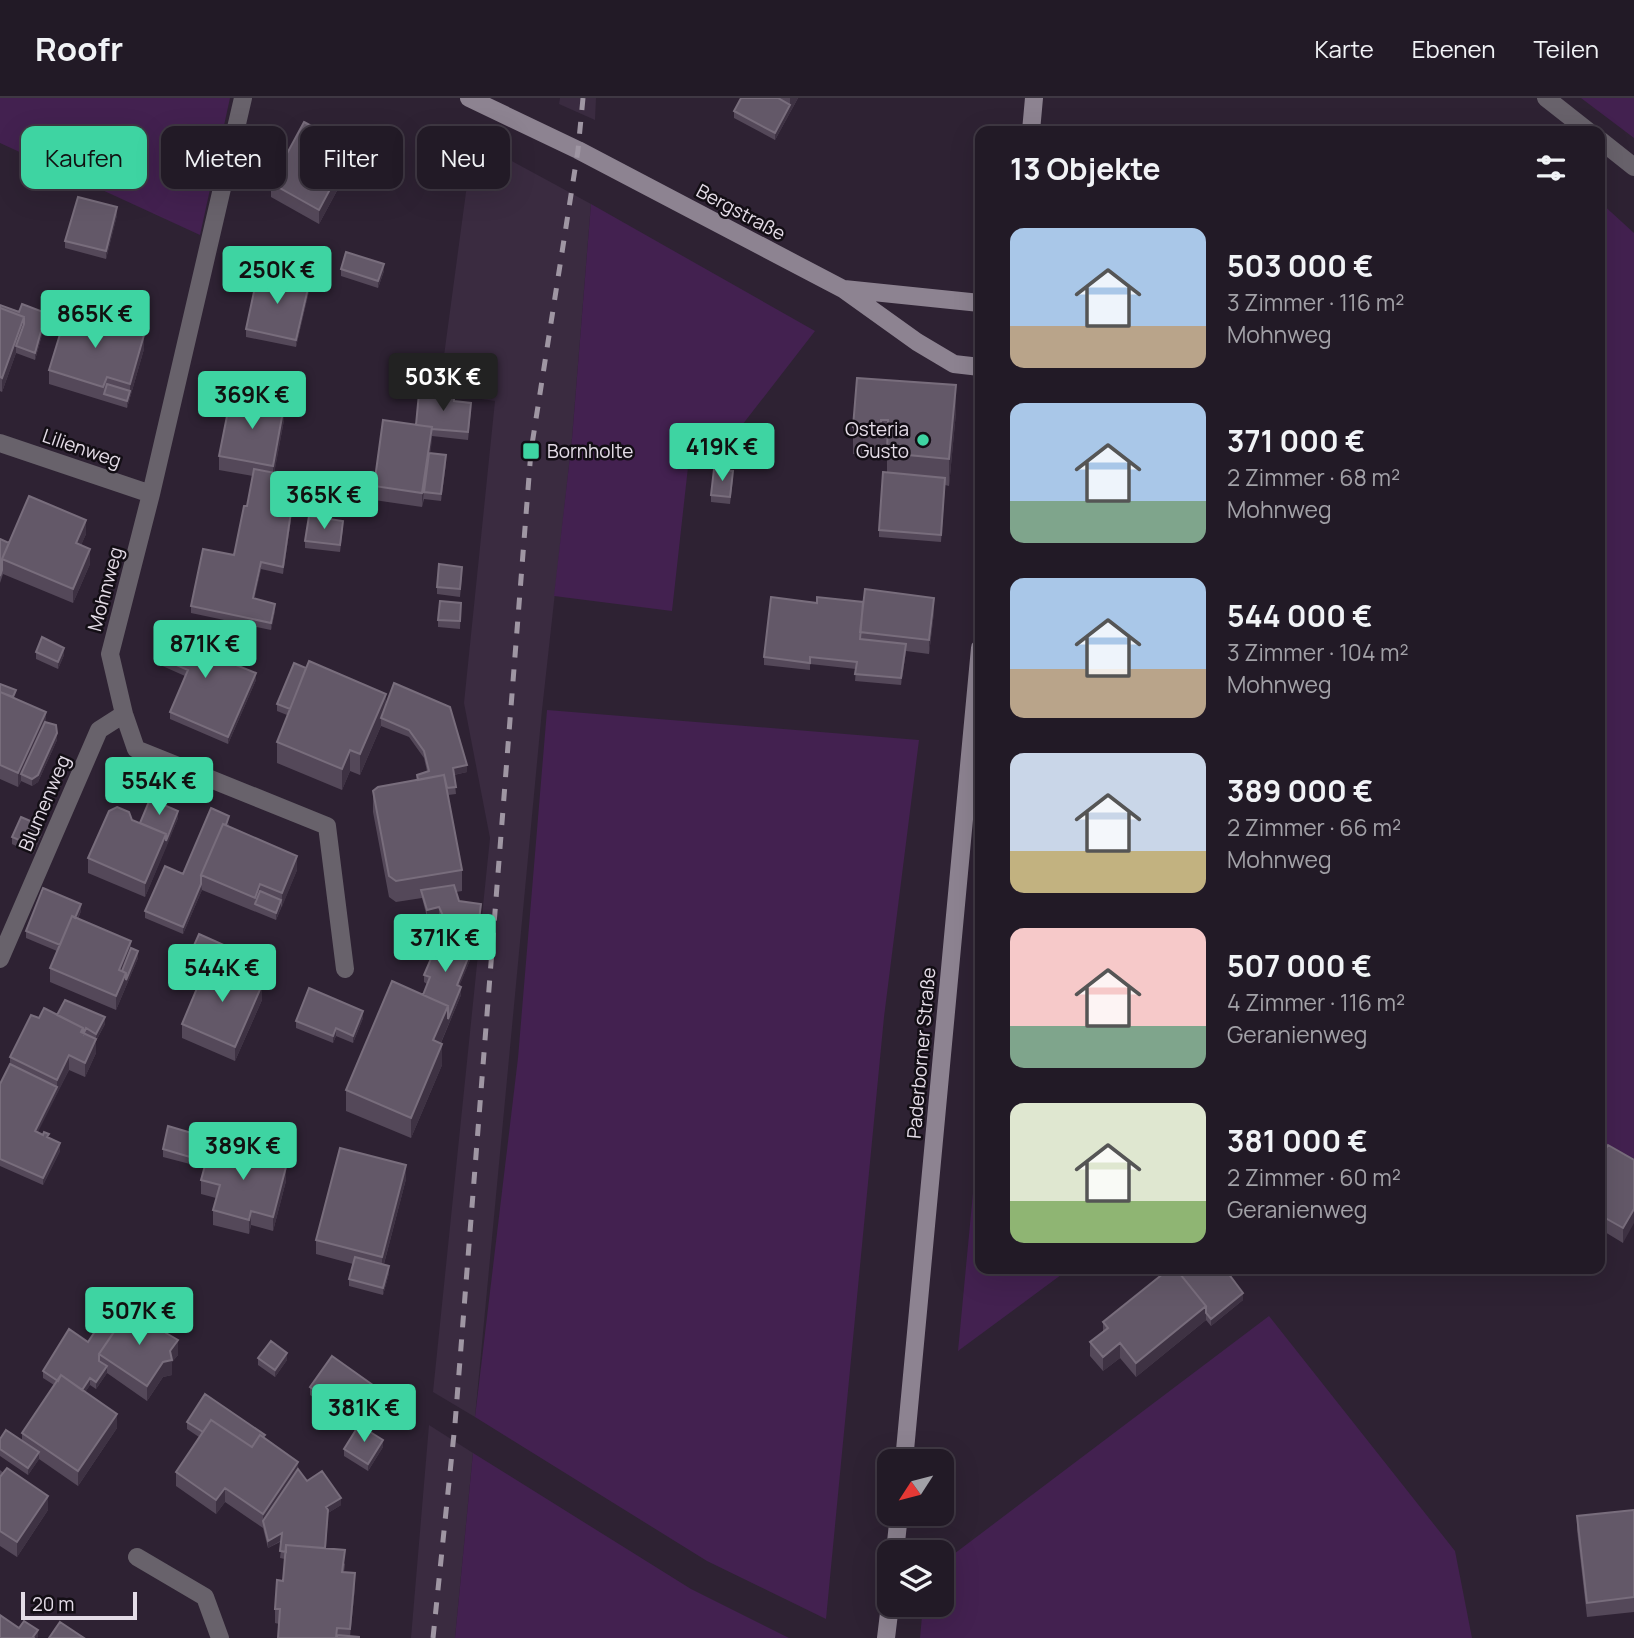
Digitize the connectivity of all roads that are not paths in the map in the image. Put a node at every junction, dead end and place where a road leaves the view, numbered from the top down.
1 (243, 98) edge
2 (469, 98) edge
3 (1034, 98) edge
4 (1546, 98) edge
5 (1031, 126) edge
6 (1582, 126) edge
7 (1605, 144) edge
8 (1634, 167) edge
9 (843, 289) junction
10 (975, 302) edge
11 (975, 366) edge
12 (0, 443) edge
13 (151, 494) junction
14 (975, 701) edge
15 (124, 714) junction
16 (0, 959) edge
17 (345, 969) dead end
18 (905, 1449) edge
19 (137, 1558) dead end
20 (889, 1617) edge
21 (220, 1638) edge
22 (886, 1638) edge

1 - 13 street, Mohnweg
2 - 9 main road, Bergstraße
3 - 5 main road
4 - 6 street
7 - 8 street
9 - 10 main road, Bergstraße
9 - 11 main road, Bergstraße
12 - 13 street, Lilienweg
13 - 15 street, Mohnweg
14 - 18 main road, Paderborner Straße
15 - 16 street, Blumenweg
15 - 17 street, Mohnweg
19 - 21 street
20 - 22 main road

